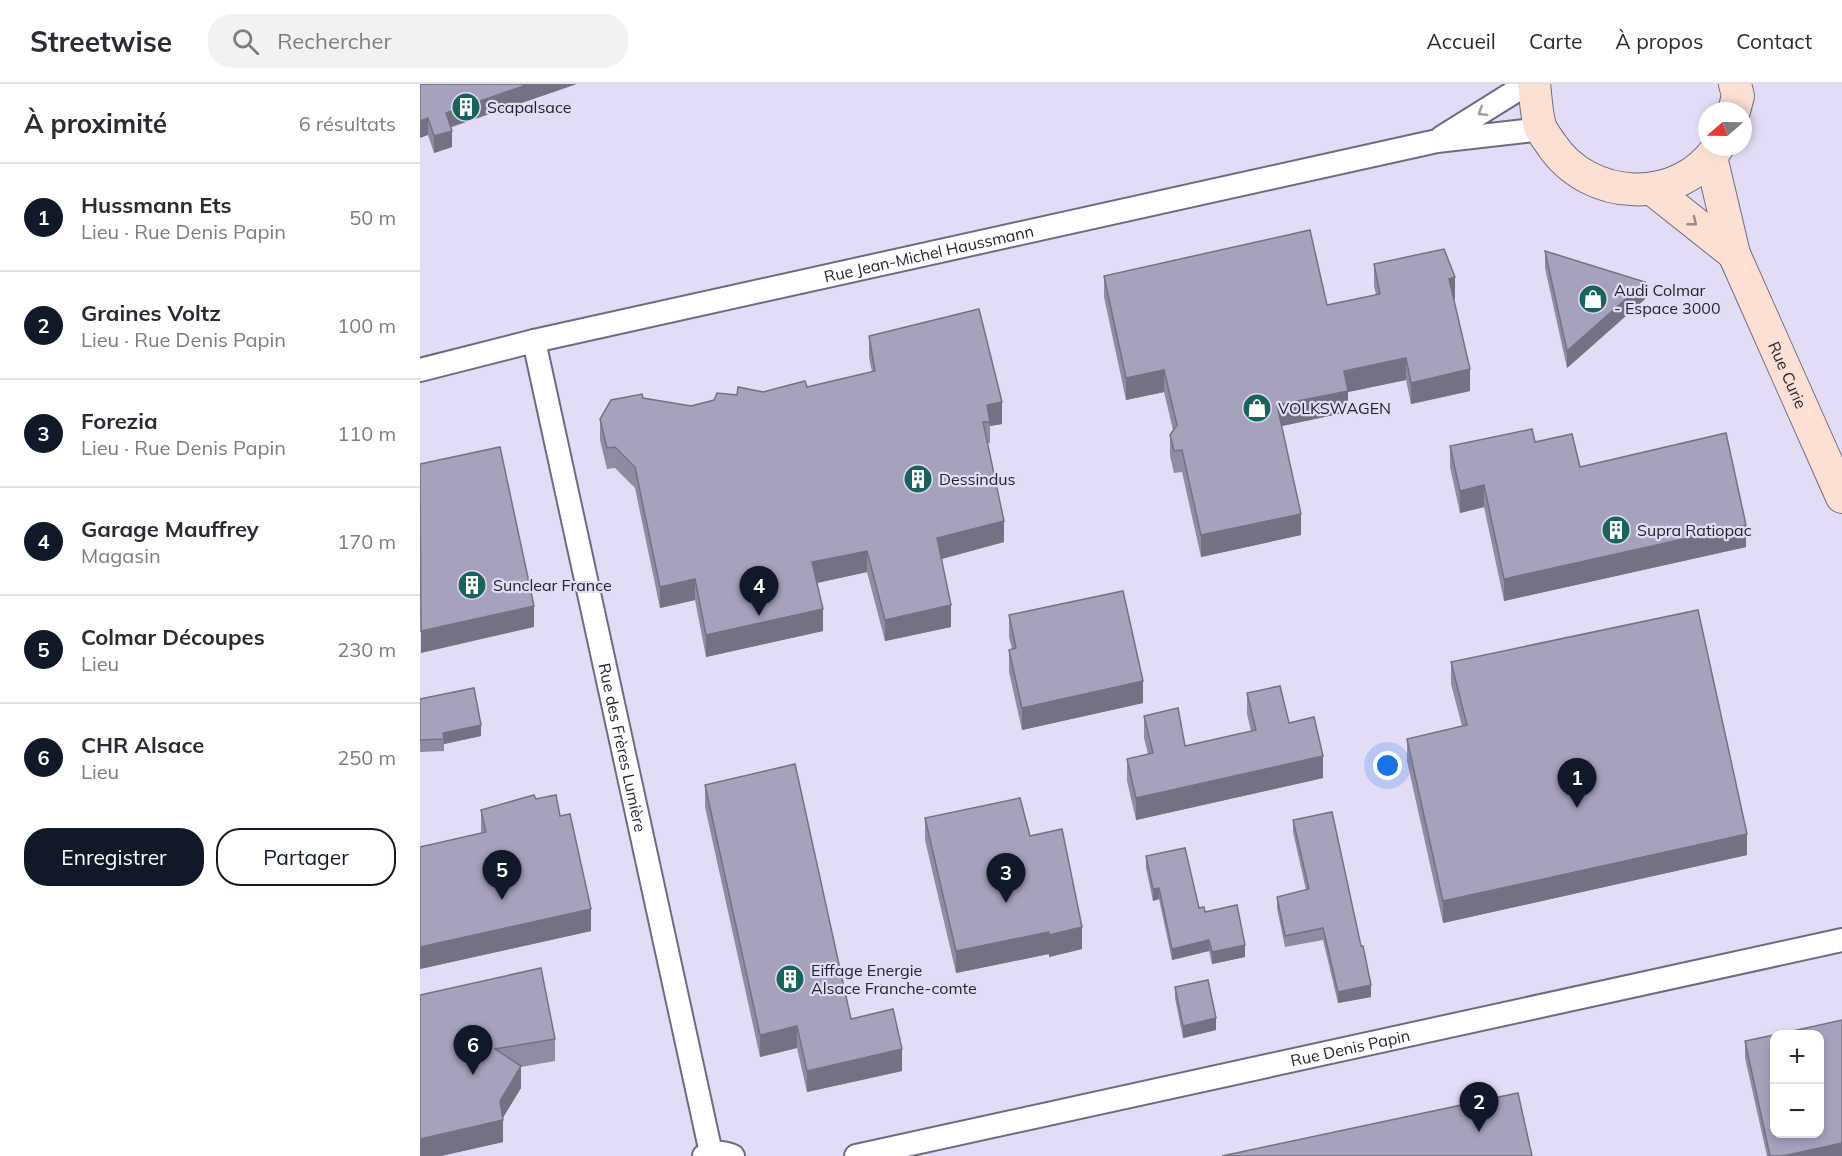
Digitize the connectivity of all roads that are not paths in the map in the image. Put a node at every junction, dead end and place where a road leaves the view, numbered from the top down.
1 (1527, 84) edge
2 (1533, 84) edge
3 (1542, 129) junction
4 (1437, 141) junction
5 (1709, 156) edge
6 (1715, 156) edge
7 (1652, 189) junction
8 (1734, 254) junction
9 (534, 341) junction
10 (420, 370) edge
11 (1842, 497) edge
12 (1842, 940) edge
13 (707, 1154) edge
14 (733, 1156) edge
15 (856, 1156) edge

1 -> 4 street, Rue Jean-Michel Haussmann
2 - 3 main road
3 - 4 street, Rue Jean-Michel Haussmann
3 - 7 main road
4 - 9 street, Rue Jean-Michel Haussmann
5 - 7 main road
6 - 8 main road, Rue Curie
7 -> 8 main road, Rue Curie
8 - 11 main road, Rue Curie
9 - 10 street, Rue Jean-Michel Haussmann
9 - 13 street, Rue des Frères Lumière
12 - 15 street, Rue Denis Papin
13 - 14 street

